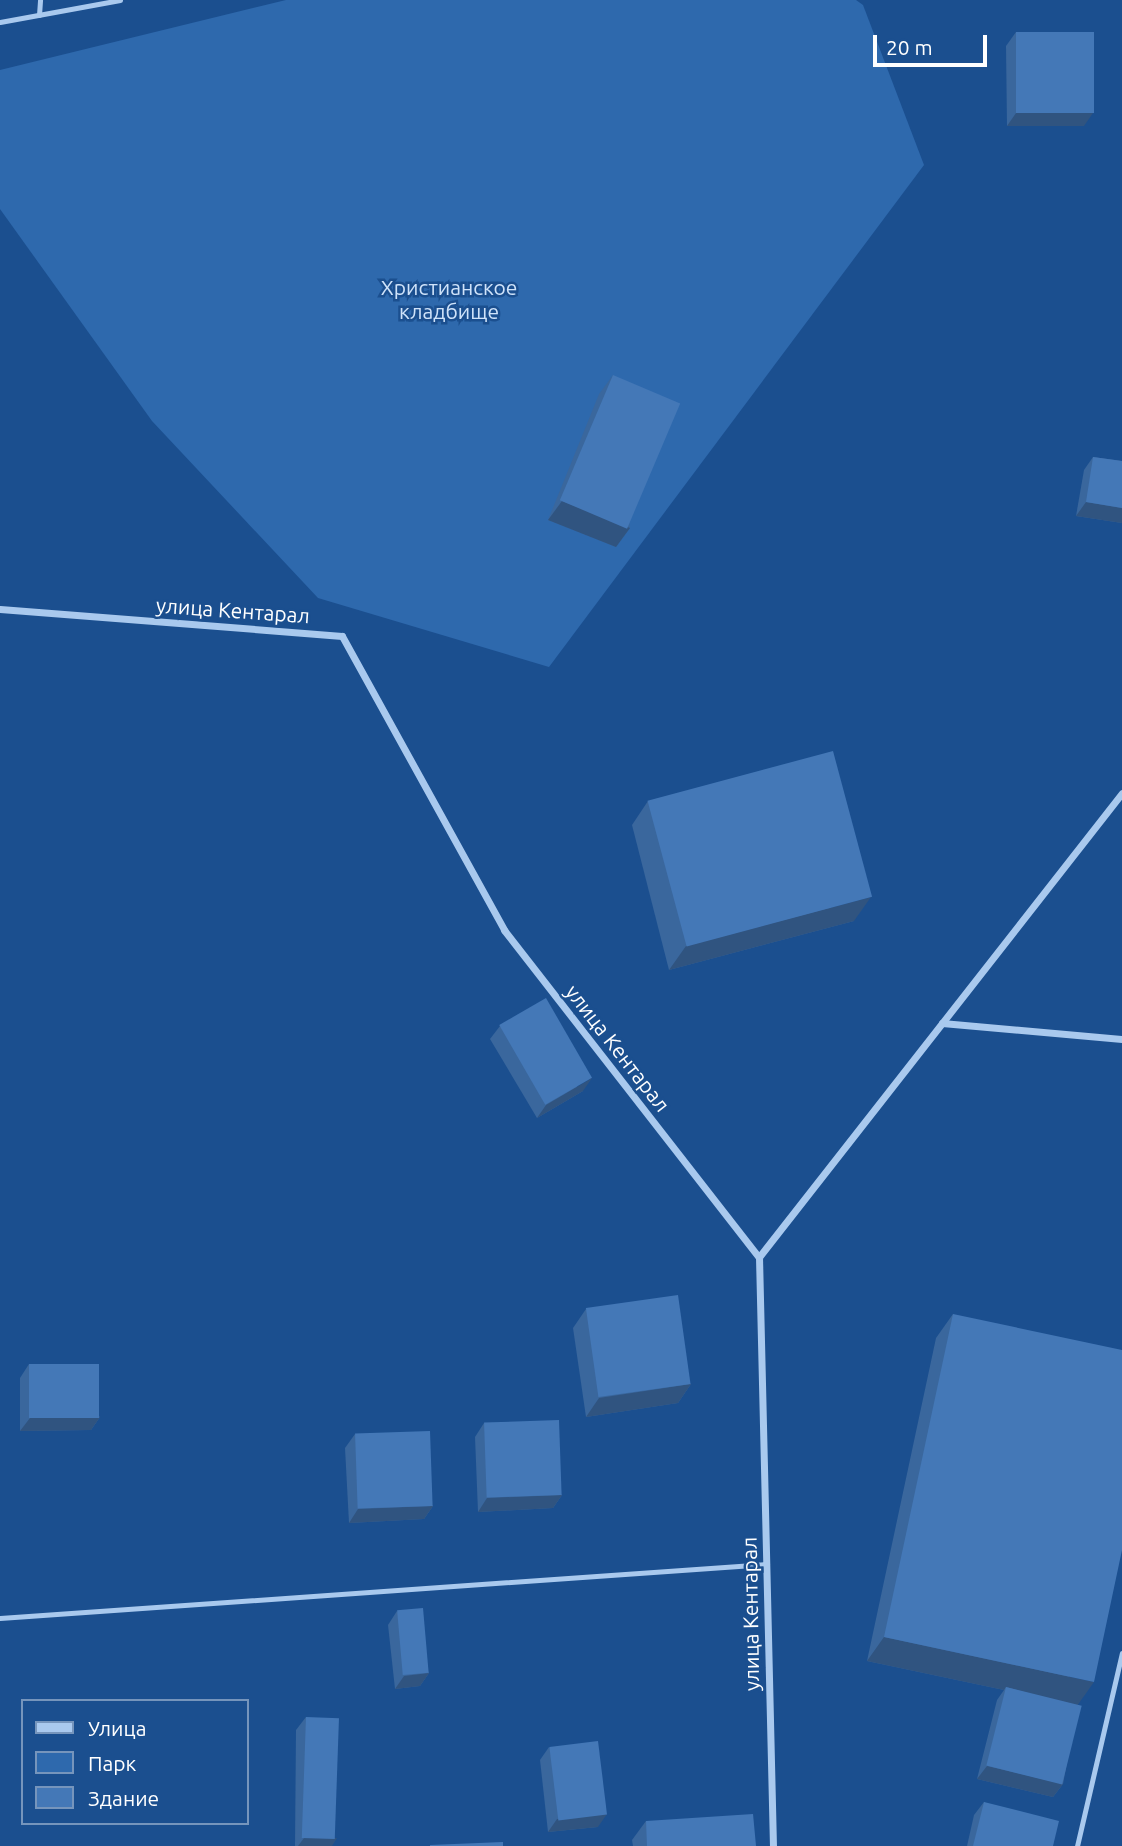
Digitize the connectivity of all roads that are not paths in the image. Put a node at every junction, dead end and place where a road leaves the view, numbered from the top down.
1 (40, 0) edge
2 (120, 0) edge
3 (40, 15) junction
4 (0, 22) edge
5 (0, 609) edge
6 (1122, 793) edge
7 (942, 1023) junction
8 (1122, 1039) edge
9 (759, 1257) junction
10 (766, 1564) junction
11 (0, 1618) edge
12 (1122, 1653) edge
13 (774, 1846) edge
14 (1077, 1846) edge

1 - 3 lane
2 - 3 lane
3 - 4 lane
5 - 9 street, улица Кентарал
6 - 7 street
7 - 8 street
7 - 9 street
9 - 10 street, улица Кентарал
10 - 11 lane
10 - 13 street, улица Кентарал
12 - 14 lane

